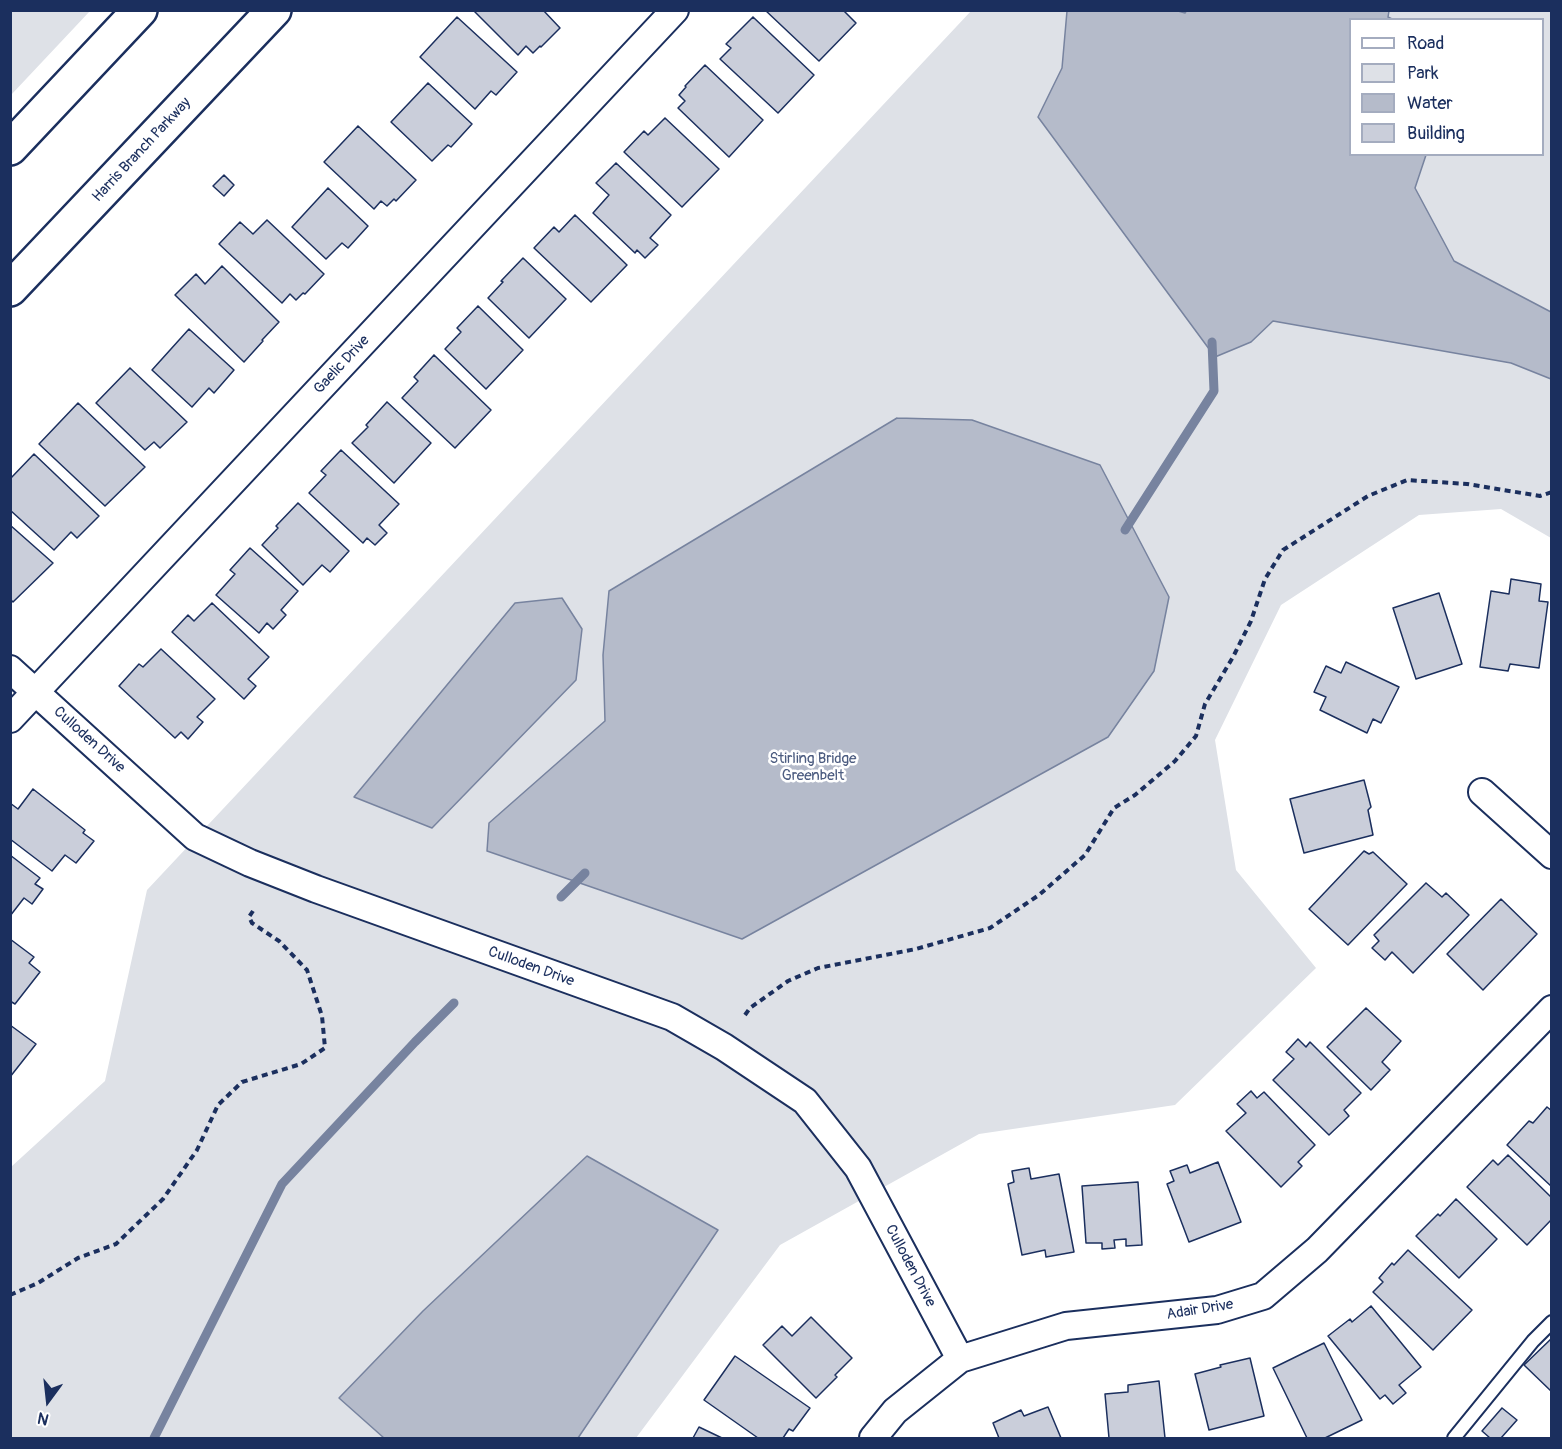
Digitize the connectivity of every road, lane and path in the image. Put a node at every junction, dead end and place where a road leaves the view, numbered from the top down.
1 (140, 10) edge
2 (274, 10) edge
3 (675, 10) edge
4 (10, 148) edge
5 (10, 289) edge
6 (1551, 492) edge
7 (10, 669) edge
8 (35, 692) junction
9 (10, 719) edge
10 (1482, 792) dead end
11 (1551, 855) edge
12 (253, 910) dead end
13 (1551, 1009) edge
14 (745, 1015) dead end
15 (10, 1295) edge
16 (1551, 1322) edge
17 (960, 1359) junction
18 (873, 1438) edge
19 (1454, 1438) edge

1 - 4 main road
2 - 5 main road, Harris Branch Parkway
3 - 8 street, Gaelic Drive
6 - 14 path
7 - 8 street, Culloden Drive
8 - 9 street, Gaelic Drive
8 - 17 street, Culloden Drive
10 - 11 street
12 - 15 path
13 - 17 street, Adair Drive
16 - 19 lane
17 - 18 street, Adair Drive

